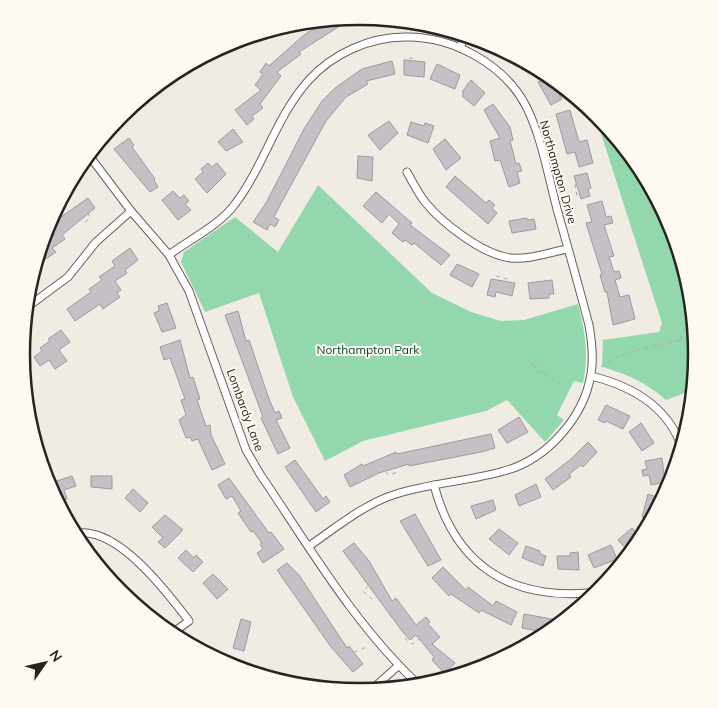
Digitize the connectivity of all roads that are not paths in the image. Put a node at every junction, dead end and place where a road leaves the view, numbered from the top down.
1 (463, 41) edge
2 (460, 48) junction
3 (93, 161) edge
4 (407, 172) dead end
5 (131, 211) junction
6 (568, 248) junction
7 (170, 255) junction
8 (34, 302) edge
9 (591, 376) junction
10 (677, 439) edge
11 (434, 485) junction
12 (82, 532) edge
13 (309, 546) junction
14 (585, 594) edge
15 (177, 629) edge
16 (398, 666) junction
17 (412, 679) edge
18 (380, 682) edge

1 - 2 street
2 - 6 street, Northampton Drive
2 - 7 street, Northampton Drive
3 - 5 street, Lombardy Lane
4 - 6 street
5 - 7 street, Lombardy Lane
5 - 8 street
6 - 9 street, Northampton Drive
7 - 13 street, Lombardy Lane
9 - 10 street
9 - 11 street, Northampton Drive
11 - 13 street, Northampton Drive
11 - 14 street
12 - 15 street
13 - 16 street, Lombardy Lane
16 - 17 street, Lombardy Lane
16 - 18 street

